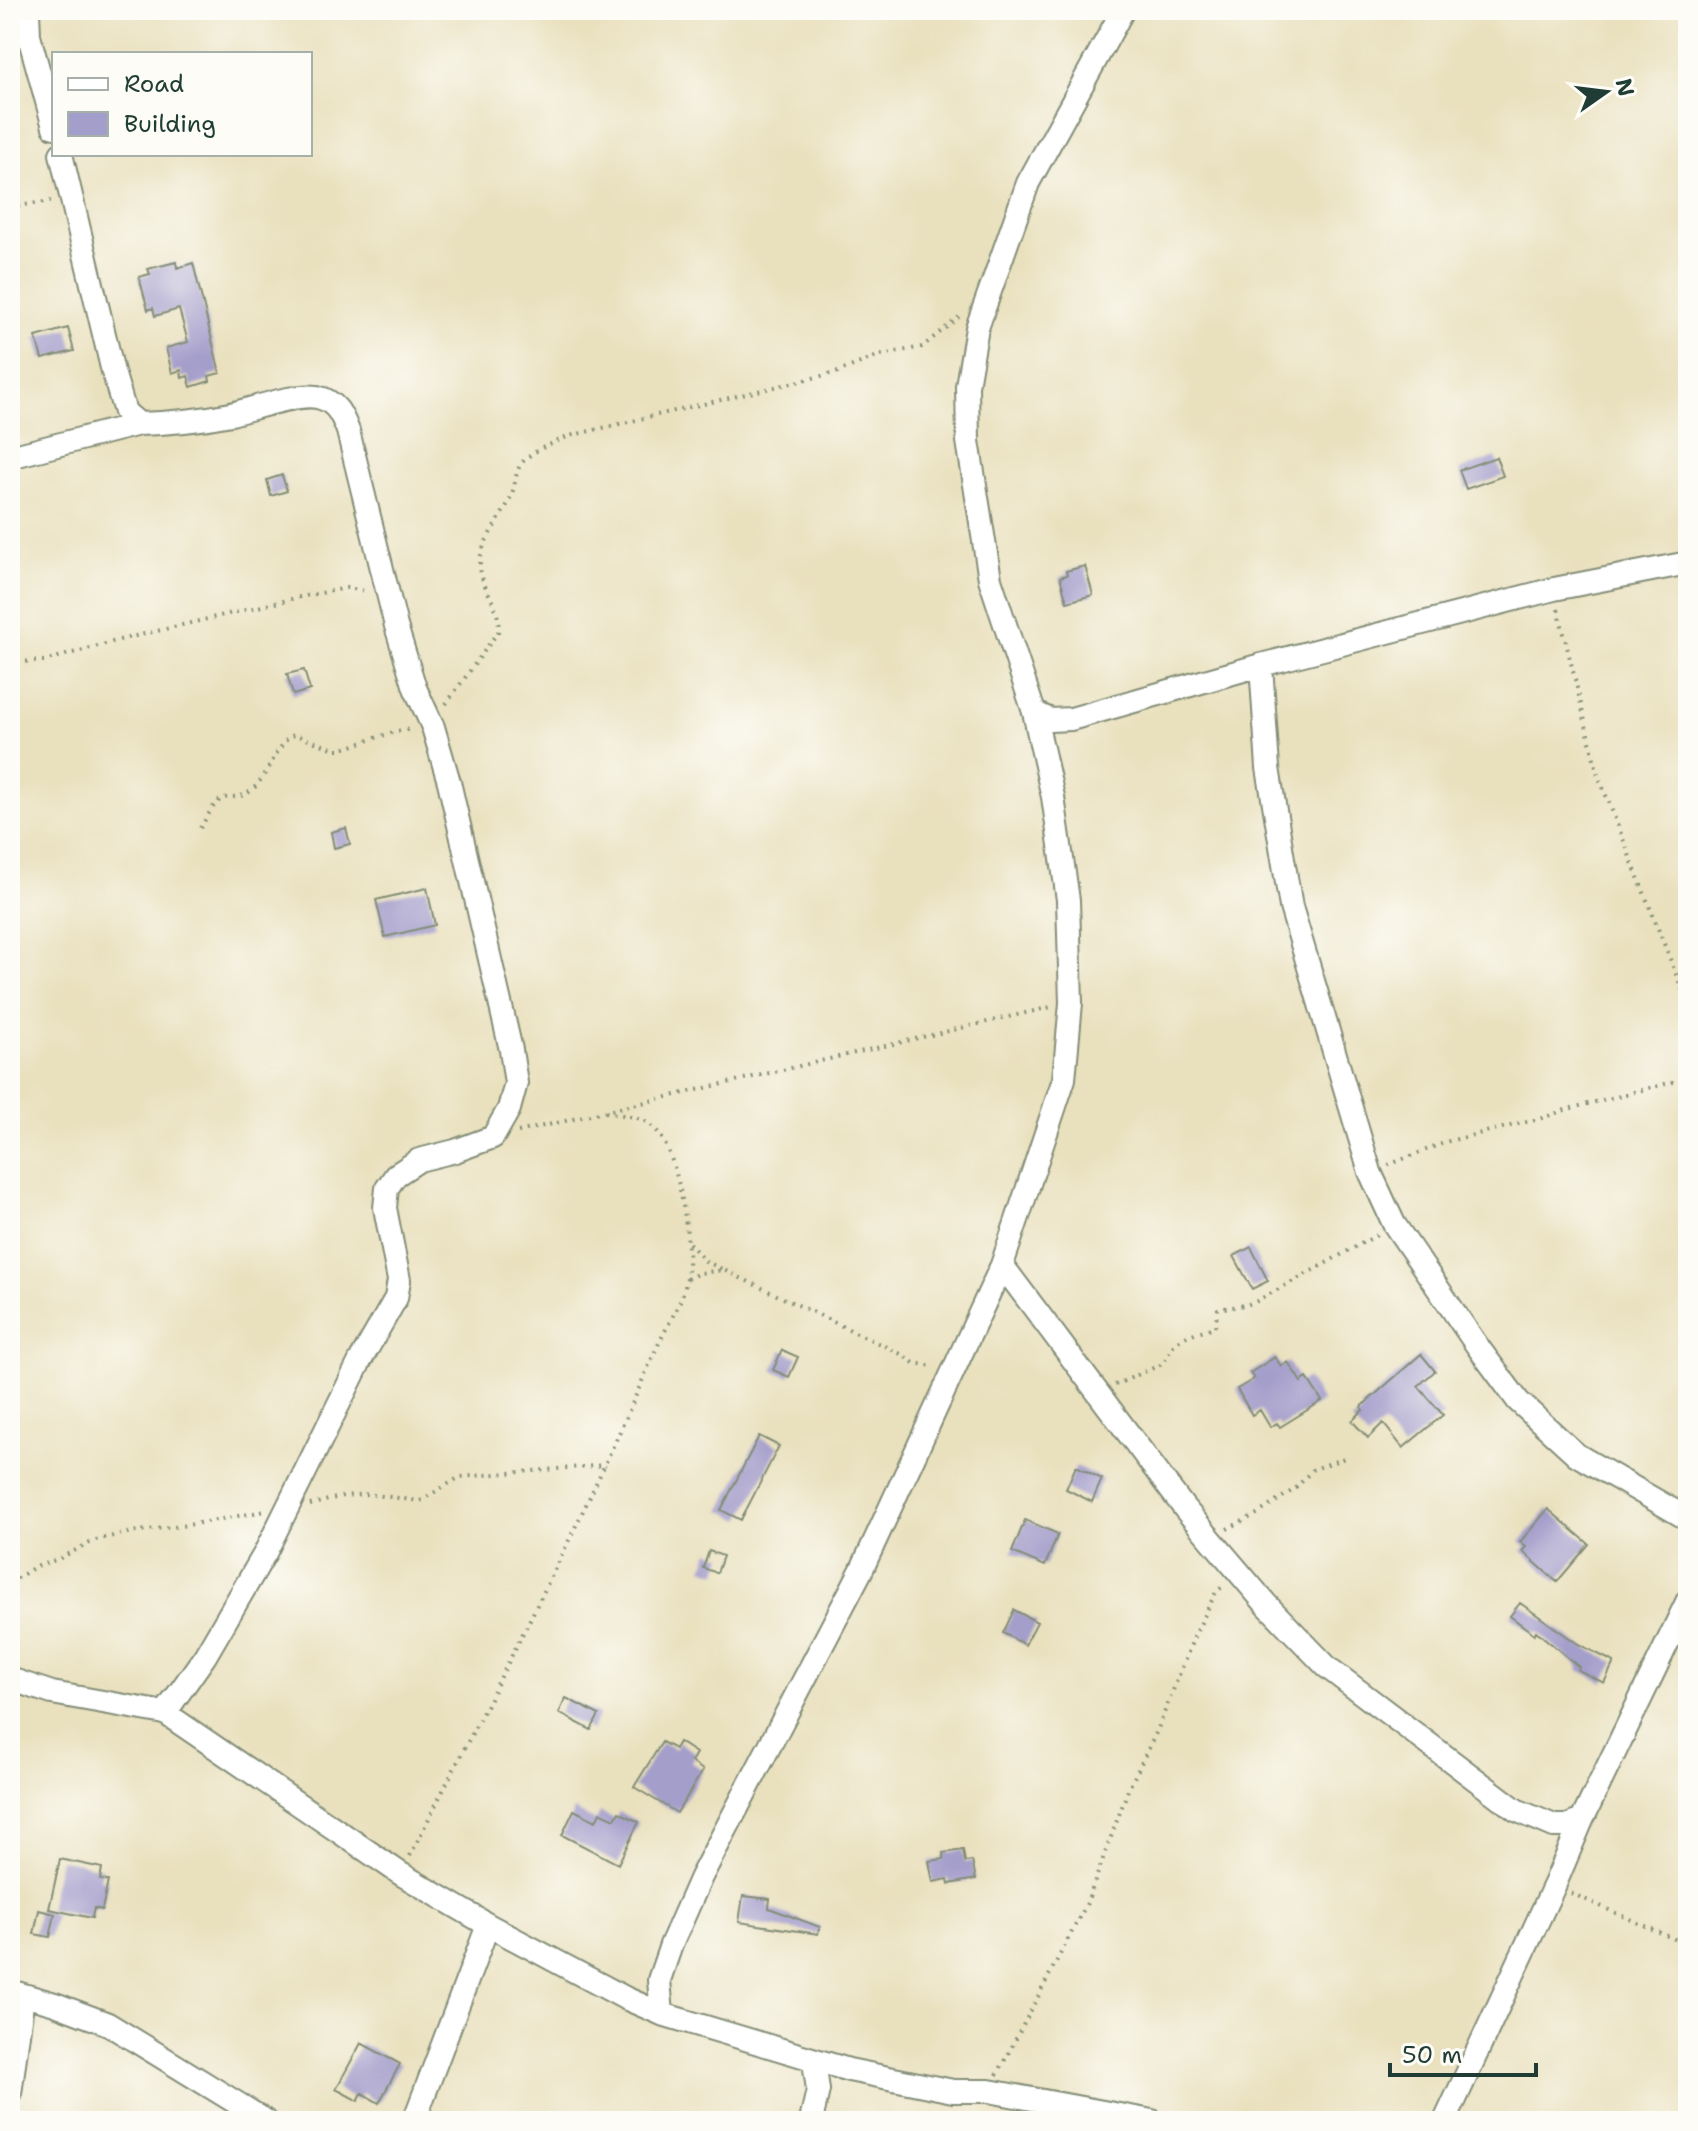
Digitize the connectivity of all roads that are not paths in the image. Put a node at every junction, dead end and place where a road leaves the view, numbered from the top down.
1 (28, 10) edge
2 (1123, 10) edge
3 (52, 120) edge
4 (61, 156) edge
5 (139, 424) junction
6 (10, 457) edge
7 (1688, 563) edge
8 (1261, 665) junction
9 (1034, 712) junction
10 (1002, 1265) junction
11 (1688, 1519) edge
12 (1688, 1600) edge
13 (10, 1679) edge
14 (165, 1713) junction
15 (1582, 1820) junction
16 (1554, 1826) junction
17 (1565, 1860) junction
18 (488, 1925) junction
19 (659, 1980) junction
20 (17, 1994) edge
21 (625, 1998) junction
22 (662, 2014) junction
23 (814, 2061) junction
24 (849, 2070) junction
25 (818, 2090) junction
26 (10, 2094) edge
27 (1088, 2115) edge
28 (266, 2121) edge
29 (414, 2121) edge
30 (811, 2121) edge
31 (1149, 2121) edge
32 (1445, 2121) edge

1 - 3 street
2 - 9 street
4 - 5 street
5 - 6 street
5 - 14 street
7 - 8 street
8 - 9 street
8 - 11 street
9 - 10 street
10 - 16 street
10 - 19 street
12 - 15 street
13 - 14 street
14 - 18 street
15 - 16 street
15 - 17 street
16 - 17 street
17 - 32 street
18 - 21 street
18 - 29 street
19 - 21 street
19 - 22 street
20 - 26 street
20 - 28 street
21 - 22 street
22 - 23 street
23 - 24 street
23 - 25 street
24 - 25 street
24 - 27 street
25 - 30 street
27 - 31 street

